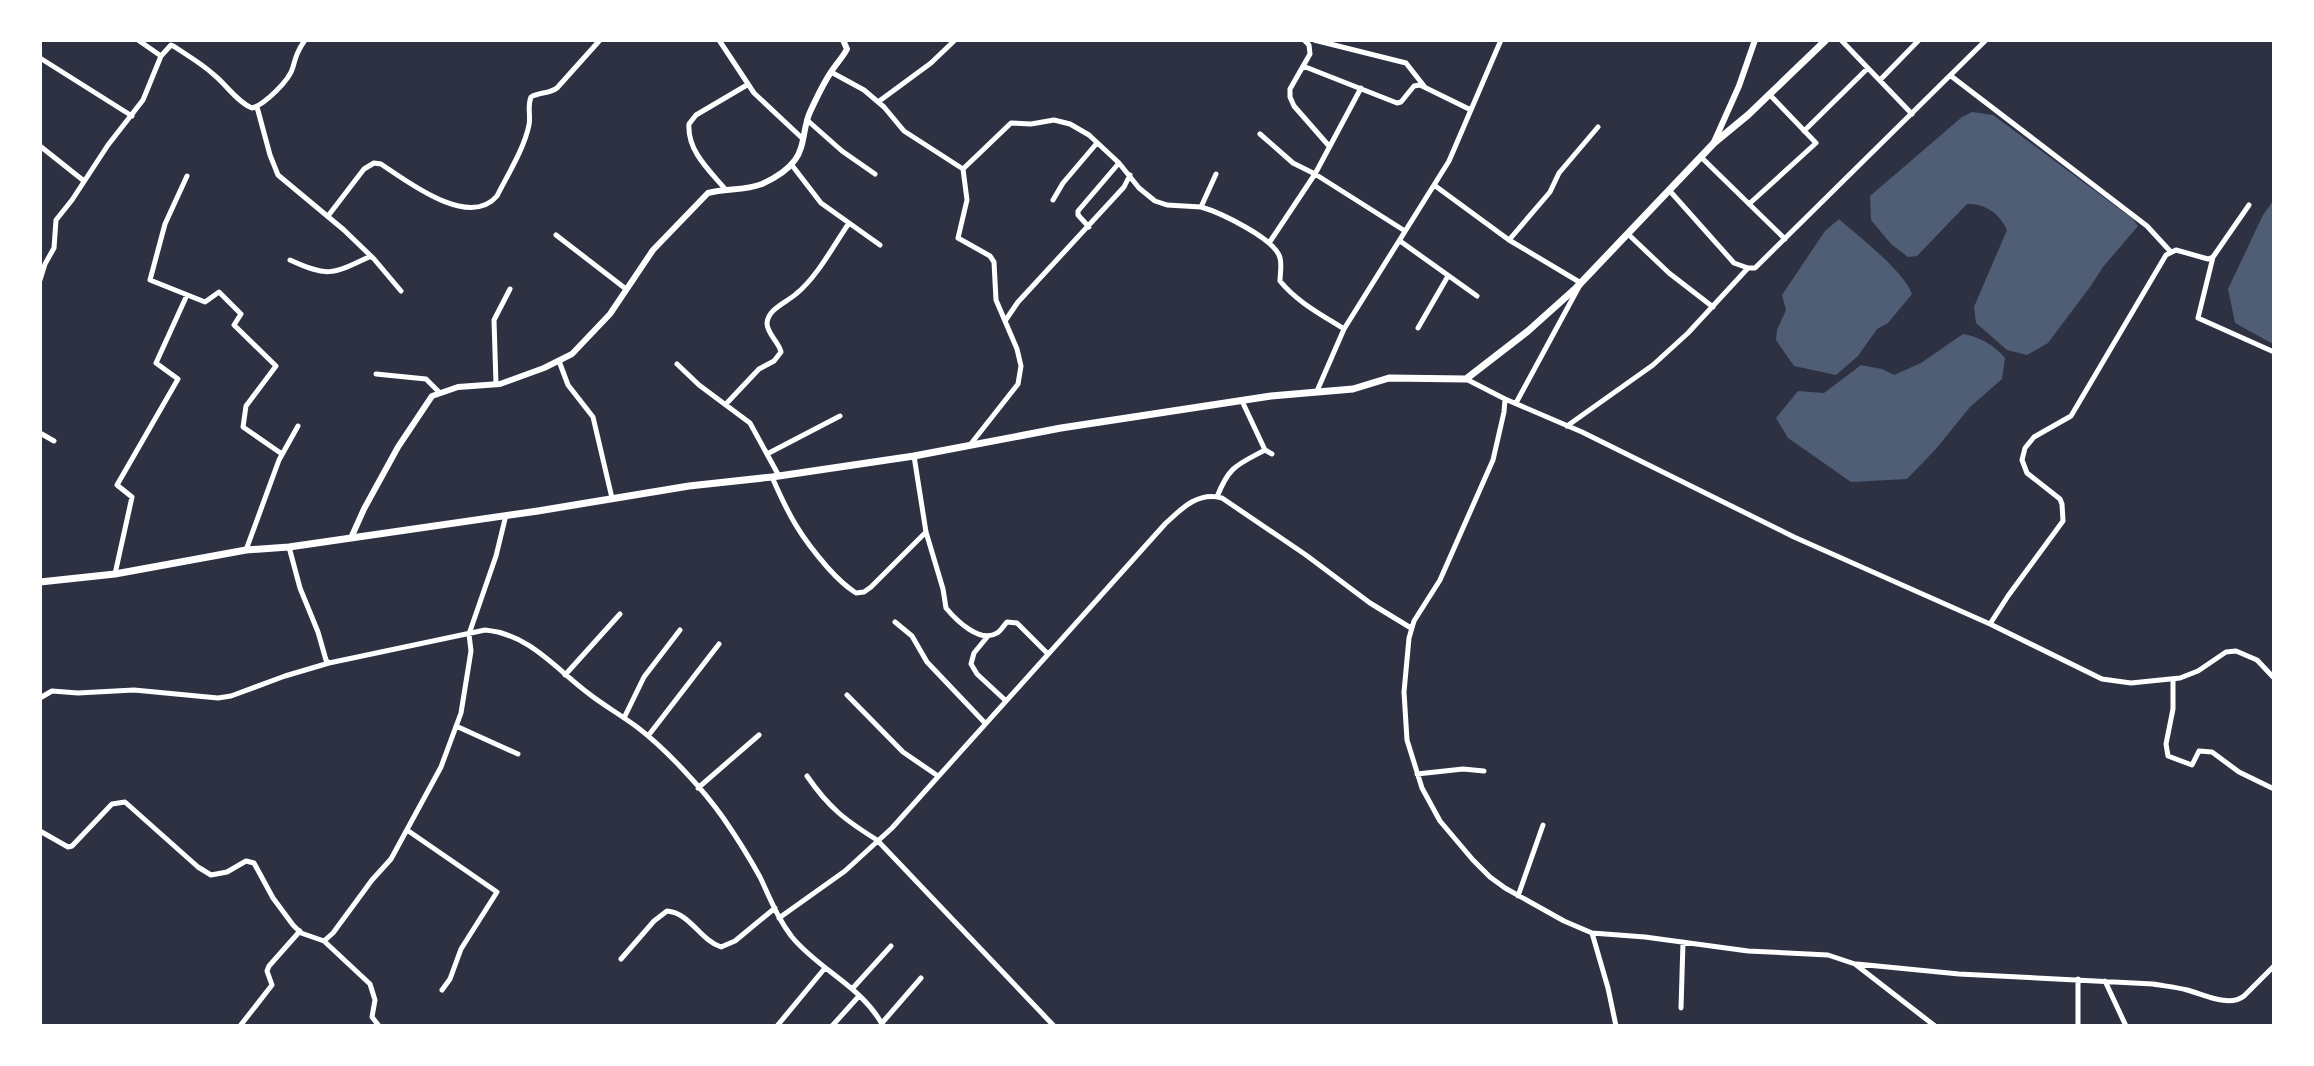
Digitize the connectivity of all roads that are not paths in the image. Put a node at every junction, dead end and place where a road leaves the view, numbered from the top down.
1 (138, 40) edge
2 (305, 40) edge
3 (600, 40) edge
4 (719, 40) edge
5 (843, 40) edge
6 (955, 40) edge
7 (1304, 40) edge
8 (1314, 40) edge
9 (1501, 40) edge
10 (1755, 40) edge
11 (1826, 40) edge
12 (1841, 40) edge
13 (1919, 40) edge
14 (1986, 40) edge
15 (161, 56) junction
16 (40, 58) edge
17 (1303, 66) junction
18 (1868, 68) junction
19 (831, 72) junction
20 (1951, 76) junction
21 (1880, 80) junction
22 (747, 85) junction
23 (1361, 88) junction
24 (1425, 88) junction
25 (1770, 95) junction
26 (878, 102) junction
27 (256, 107) junction
28 (1471, 110) junction
29 (1912, 114) junction
30 (132, 116) junction
31 (807, 120) junction
32 (1598, 127) dead end
33 (1804, 131) junction
34 (1260, 134) dead end
35 (802, 138) junction
36 (1097, 143) junction
37 (1714, 143) junction
38 (40, 146) edge
39 (1329, 146) junction
40 (1701, 157) junction
41 (1119, 163) junction
42 (792, 164) junction
43 (963, 169) junction
44 (875, 174) dead end
45 (1216, 174) dead end
46 (1315, 174) junction
47 (1130, 175) junction
48 (187, 176) dead end
49 (84, 181) junction
50 (1434, 185) junction
51 (726, 190) junction
52 (1669, 190) junction
53 (1053, 200) dead end
54 (1749, 204) junction
55 (2249, 205) dead end
56 (1201, 207) junction
57 (328, 216) junction
58 (849, 223) junction
59 (1089, 227) junction
60 (1405, 231) junction
61 (1628, 234) junction
62 (556, 235) dead end
63 (1785, 239) junction
64 (1509, 240) junction
65 (1400, 241) junction
66 (1269, 243) junction
67 (880, 245) dead end
68 (2170, 251) junction
69 (371, 256) junction
70 (2213, 257) junction
71 (290, 260) dead end
72 (1748, 268) junction
73 (41, 275) edge
74 (1448, 276) junction
75 (40, 280) edge
76 (1581, 283) junction
77 (510, 289) dead end
78 (626, 290) junction
79 (401, 291) dead end
80 (187, 295) junction
81 (1477, 296) dead end
82 (1713, 307) junction
83 (1005, 321) junction
84 (1418, 328) dead end
85 (1344, 329) junction
86 (2274, 352) edge
87 (559, 361) junction
88 (677, 363) dead end
89 (376, 374) dead end
90 (1466, 379) junction
91 (496, 384) junction
92 (1317, 391) junction
93 (440, 393) junction
94 (1505, 399) junction
95 (1242, 401) junction
96 (1516, 403) junction
97 (726, 404) junction
98 (840, 416) dead end
99 (298, 426) dead end
100 (1567, 426) junction
101 (40, 433) edge
102 (54, 441) dead end
103 (969, 446) junction
104 (1265, 450) junction
105 (282, 454) junction
106 (767, 454) junction
107 (1272, 454) dead end
108 (914, 456) junction
109 (775, 476) junction
110 (1217, 497) junction
111 (612, 498) junction
112 (506, 515) junction
113 (926, 532) junction
114 (351, 538) junction
115 (289, 547) junction
116 (246, 550) junction
117 (115, 574) junction
118 (40, 582) edge
119 (620, 614) dead end
120 (895, 622) dead end
121 (1990, 624) junction
122 (1411, 628) junction
123 (680, 630) dead end
124 (469, 634) junction
125 (988, 636) junction
126 (719, 644) dead end
127 (1047, 653) junction
128 (329, 663) junction
129 (565, 675) junction
130 (2274, 678) edge
131 (2173, 679) junction
132 (847, 695) dead end
133 (40, 698) edge
134 (1005, 700) junction
135 (624, 718) junction
136 (985, 723) junction
137 (456, 726) junction
138 (759, 735) dead end
139 (648, 736) junction
140 (518, 754) dead end
141 (1484, 771) dead end
142 (1417, 774) junction
143 (807, 776) dead end
144 (938, 776) junction
145 (698, 788) junction
146 (2274, 789) edge
147 (1543, 825) dead end
148 (407, 830) junction
149 (40, 831) edge
150 (877, 840) junction
151 (1518, 896) junction
152 (774, 909) junction
153 (779, 918) junction
154 (300, 931) junction
155 (1592, 933) junction
156 (324, 941) junction
157 (1683, 942) junction
158 (891, 946) dead end
159 (621, 959) dead end
160 (1855, 964) junction
161 (2274, 966) edge
162 (825, 968) junction
163 (921, 978) dead end
164 (2078, 980) junction
165 (2104, 981) junction
166 (852, 989) junction
167 (442, 990) dead end
168 (859, 996) junction
169 (1681, 1008) dead end
170 (883, 1024) edge
171 (240, 1026) edge
172 (379, 1026) edge
173 (777, 1026) edge
174 (832, 1026) edge
175 (1054, 1026) edge
176 (1616, 1026) edge
177 (1935, 1026) edge
178 (2078, 1026) edge
179 (2126, 1026) edge

1 - 15 street
2 - 27 street
3 - 57 street
4 - 22 street
5 - 19 street
6 - 26 street
7 - 17 street
8 - 24 street
9 - 28 street
10 - 37 street
11 - 25 main road
12 - 18 street
13 - 21 street
14 - 20 street
15 - 27 street
15 - 30 street
16 - 30 street
17 - 23 street
17 - 39 street
18 - 21 street
18 - 33 street
19 - 26 street
19 - 31 street
20 - 29 street
20 - 68 street
21 - 29 street
22 - 35 street
22 - 51 street
23 - 24 street
23 - 39 street
24 - 28 street
25 - 33 street
25 - 37 main road
26 - 43 street
27 - 57 street
28 - 50 street
29 - 63 street
30 - 49 street
31 - 35 street
31 - 44 street
32 - 64 street
33 - 54 street
34 - 46 street
35 - 42 street
36 - 41 street
36 - 43 street
36 - 53 street
37 - 40 main road
38 - 49 street
39 - 46 street
40 - 52 main road
40 - 54 street
41 - 47 street
41 - 59 street
42 - 51 street
42 - 58 street
43 - 83 street
45 - 56 street
46 - 60 street
46 - 66 street
47 - 56 street
47 - 59 street
48 - 80 street
49 - 73 street
50 - 60 street
50 - 64 street
51 - 78 street
52 - 61 main road
52 - 72 street
54 - 63 street
55 - 70 street
56 - 66 street
57 - 69 street
58 - 67 street
58 - 97 street
59 - 83 street
60 - 65 street
61 - 76 main road
61 - 82 street
62 - 78 street
63 - 72 street
64 - 76 street
65 - 74 street
65 - 85 street
66 - 85 street
68 - 70 street
68 - 121 street
69 - 71 street
69 - 79 street
70 - 86 street
72 - 82 street
73 - 75 street
74 - 81 street
74 - 84 street
76 - 90 main road
76 - 96 street
77 - 91 street
78 - 87 street
80 - 105 street
80 - 117 street
82 - 100 street
83 - 103 street
85 - 92 street
87 - 91 street
87 - 111 street
88 - 97 street
89 - 93 street
90 - 92 main road
90 - 94 street
91 - 93 street
92 - 95 main road
93 - 114 street
94 - 96 street
94 - 122 street
95 - 103 main road
95 - 104 street
96 - 100 street
97 - 106 street
98 - 106 street
99 - 105 street
100 - 121 street
101 - 102 street
103 - 108 main road
104 - 107 street
104 - 110 street
105 - 116 street
106 - 109 street
108 - 109 main road
108 - 113 street
109 - 111 main road
109 - 113 street
110 - 122 street
110 - 127 street
111 - 112 main road
112 - 114 main road
112 - 124 street
113 - 125 street
114 - 115 main road
115 - 116 main road
115 - 128 street
116 - 117 main road
117 - 118 main road
119 - 129 street
120 - 136 street
121 - 131 street
122 - 142 street
123 - 135 street
124 - 128 street
124 - 129 street
124 - 137 street
125 - 127 street
125 - 134 street
126 - 139 street
127 - 134 street
128 - 133 street
129 - 135 street
130 - 131 street
131 - 146 street
132 - 144 street
134 - 136 street
135 - 139 street
136 - 144 street
137 - 140 street
137 - 148 street
138 - 145 street
139 - 145 street
141 - 142 street
142 - 151 street
143 - 150 street
144 - 150 street
145 - 152 street
147 - 151 street
148 - 156 street
148 - 167 street
149 - 154 street
150 - 153 street
150 - 175 street
151 - 155 street
152 - 153 street
152 - 159 street
153 - 162 street
154 - 156 street
154 - 171 street
155 - 157 street
155 - 176 street
156 - 172 street
157 - 160 street
157 - 169 street
158 - 166 street
160 - 164 street
160 - 177 street
161 - 165 street
162 - 166 street
162 - 173 street
163 - 170 street
164 - 165 street
164 - 178 street
165 - 179 street
166 - 168 street
168 - 170 street
168 - 174 street

